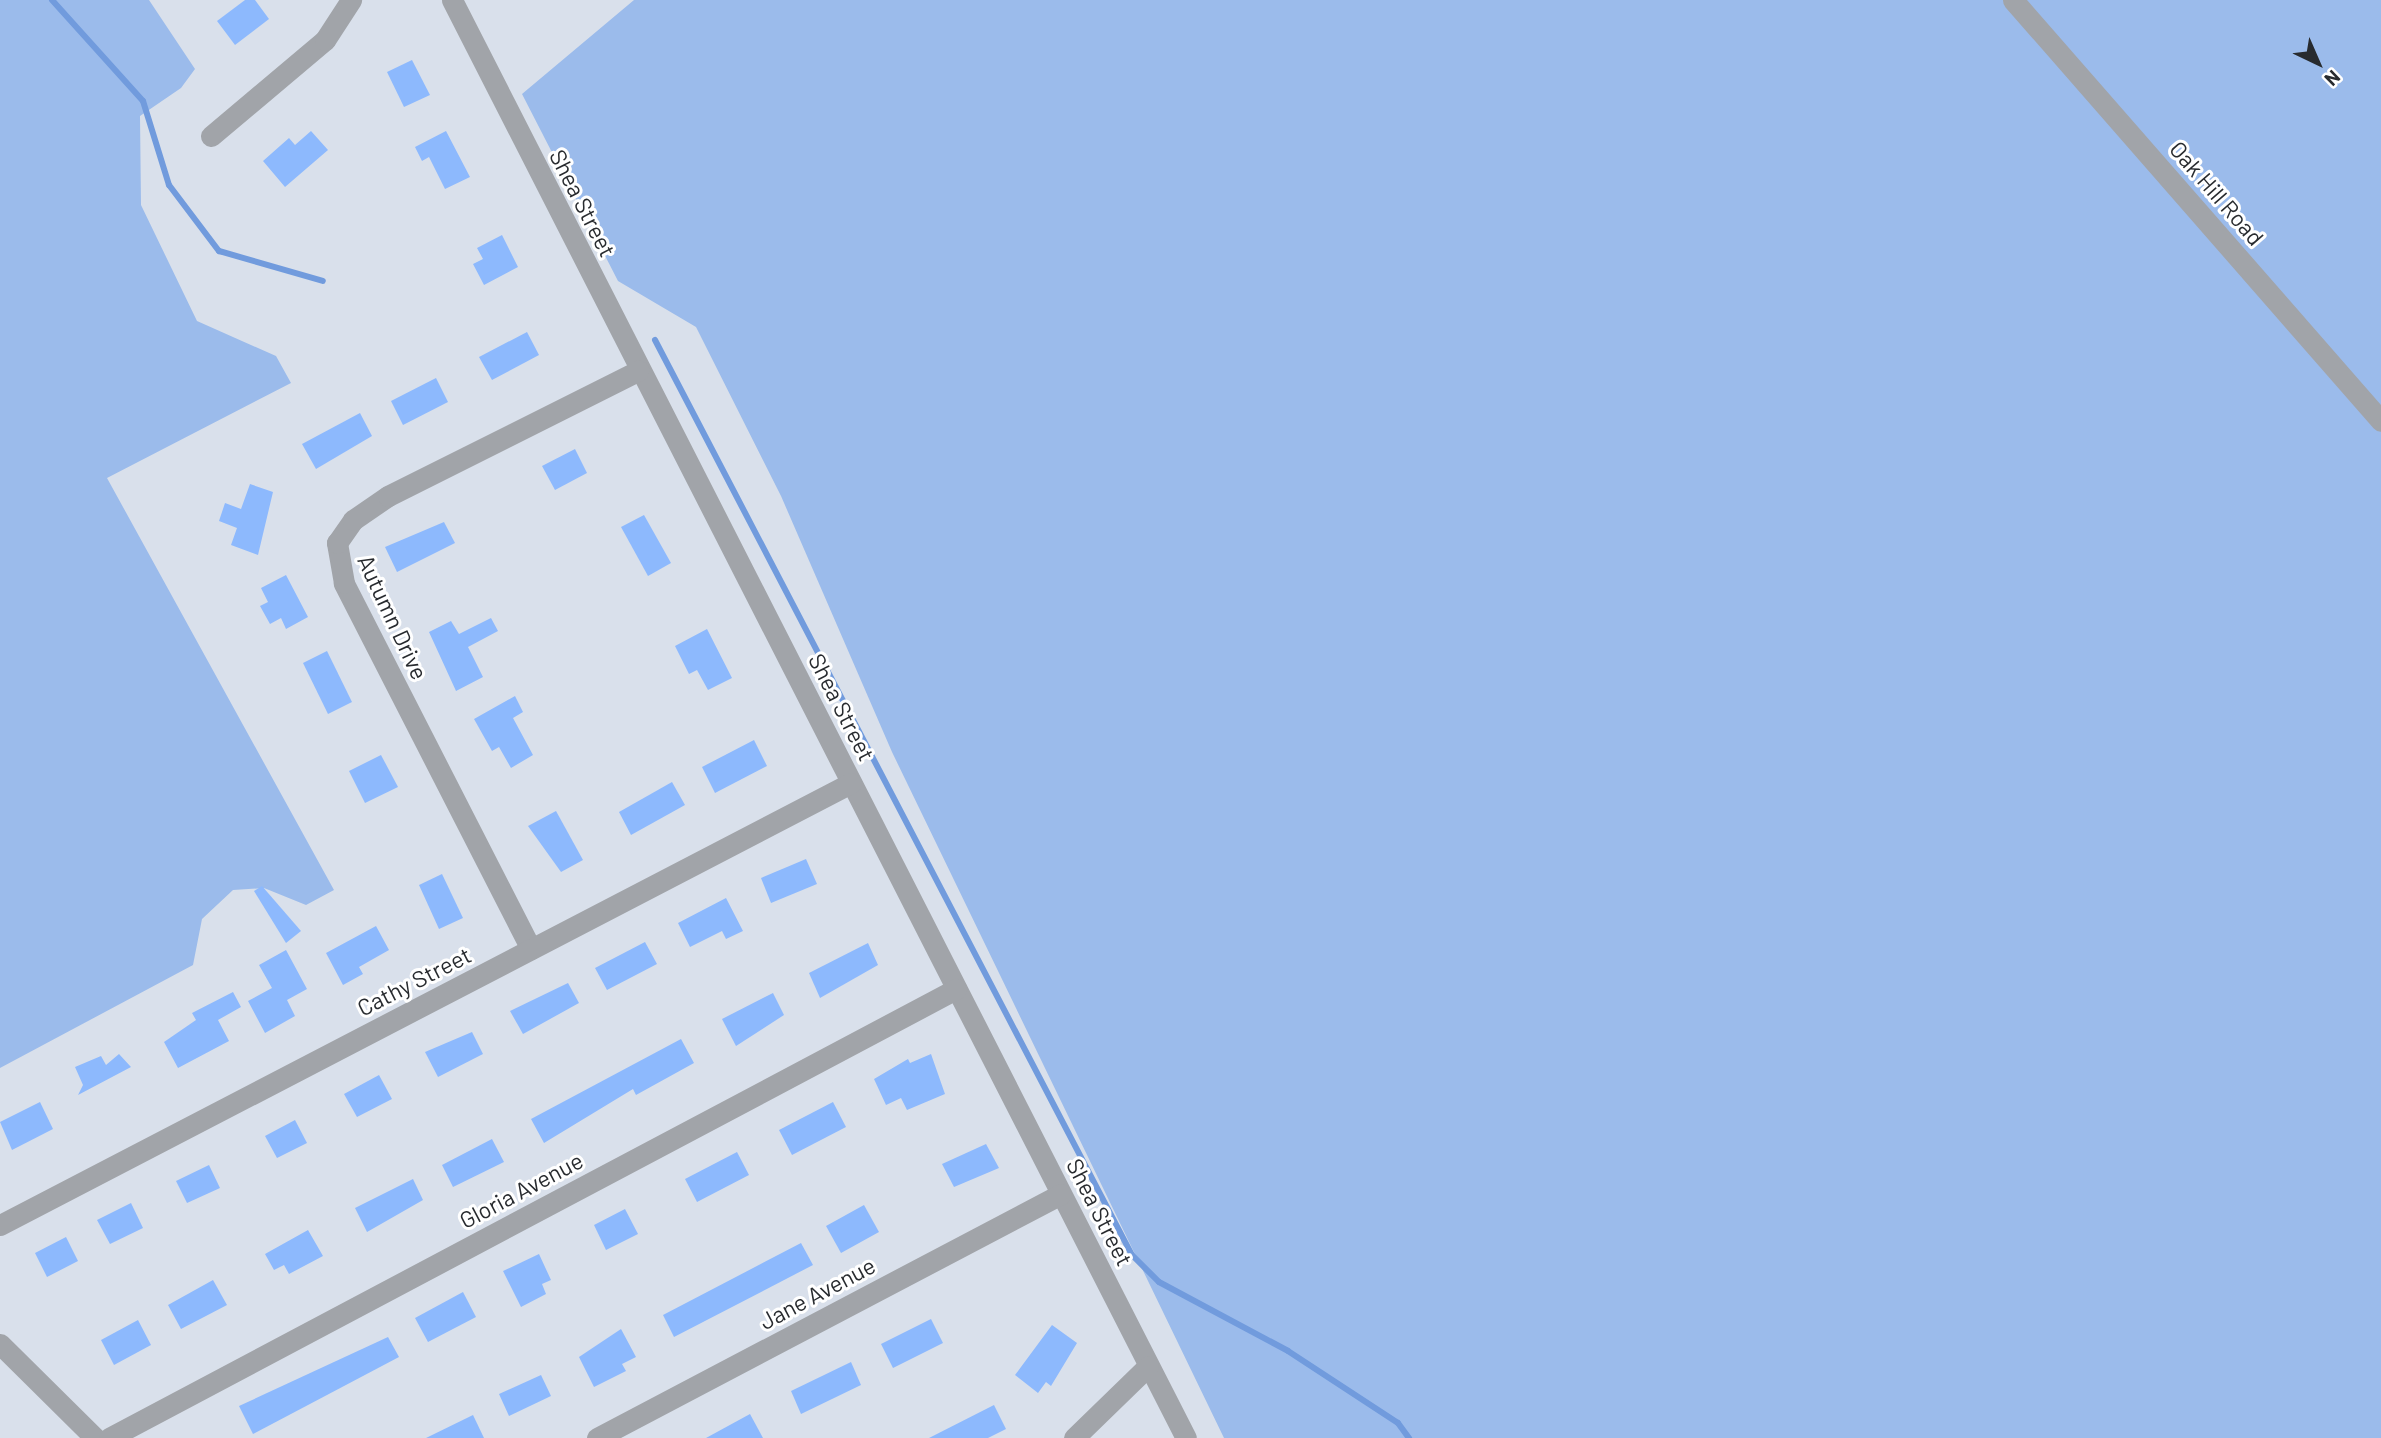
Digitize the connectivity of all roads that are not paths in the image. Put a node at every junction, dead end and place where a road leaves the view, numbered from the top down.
1 (351, 0) edge
2 (452, 0) edge
3 (2013, 0) edge
4 (211, 136) dead end
5 (638, 371) junction
6 (2381, 421) edge
7 (851, 783) junction
8 (531, 949) junction
9 (956, 989) junction
10 (1061, 1194) junction
11 (0, 1225) edge
12 (0, 1344) edge
13 (1148, 1366) junction
14 (95, 1438) edge
15 (109, 1438) edge
16 (597, 1438) edge
17 (1074, 1438) edge
18 (1186, 1438) edge

1 - 4 street
2 - 5 street, Shea Street
3 - 6 street, Oak Hill Road
5 - 7 street, Shea Street
5 - 8 street, Autumn Drive
7 - 8 street, Cathy Street
7 - 9 street, Shea Street
8 - 11 street, Cathy Street
9 - 10 street, Shea Street
9 - 15 street, Gloria Avenue
10 - 13 street, Shea Street
10 - 16 street, Jane Avenue
12 - 14 street
13 - 17 street
13 - 18 street, Shea Street

